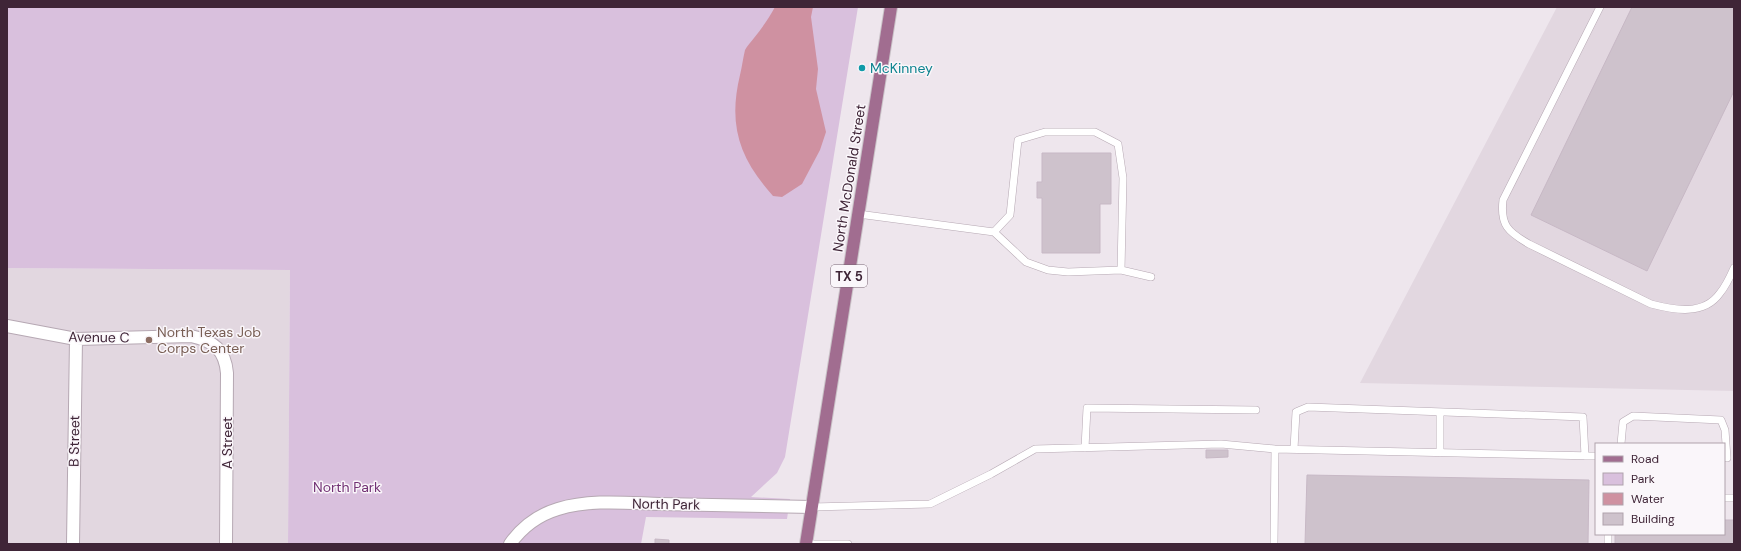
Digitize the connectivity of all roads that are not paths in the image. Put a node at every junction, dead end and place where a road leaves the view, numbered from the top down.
1 (891, 7) edge
2 (1600, 7) edge
3 (858, 214) junction
4 (994, 232) junction
5 (1734, 268) edge
6 (1121, 270) junction
7 (1151, 277) dead end
8 (7, 326) edge
9 (76, 339) junction
10 (215, 345) joint
11 (1256, 410) dead end
12 (1440, 412) junction
13 (1621, 443) edge
14 (1085, 448) junction
15 (1275, 449) junction
16 (1294, 449) junction
17 (1440, 453) junction
18 (1585, 456) junction
19 (1595, 456) edge
20 (1728, 458) edge
21 (812, 507) junction
22 (73, 544) edge
23 (226, 544) edge
24 (510, 544) edge
25 (806, 544) edge
26 (848, 544) edge
27 (1274, 544) edge

1 - 3 main road, North McDonald Street / TX 5
2 - 5 lane
3 - 4 lane
3 - 21 main road, North McDonald Street / TX 5
4 - 6 lane
4 - 6 lane
6 - 7 lane
8 - 9 street, Avenue C
9 - 10 street, Avenue C
9 - 22 street, B Street
10 - 23 street, A Street
11 - 14 lane
12 - 16 lane
12 - 17 lane
12 - 18 lane
13 - 20 lane
14 - 15 lane
14 - 21 lane
15 - 16 lane
15 - 27 lane
16 - 17 lane
17 - 18 lane
18 - 19 lane
21 - 24 street, North Park
21 - 25 main road, North McDonald Street / TX 5
25 - 26 lane

